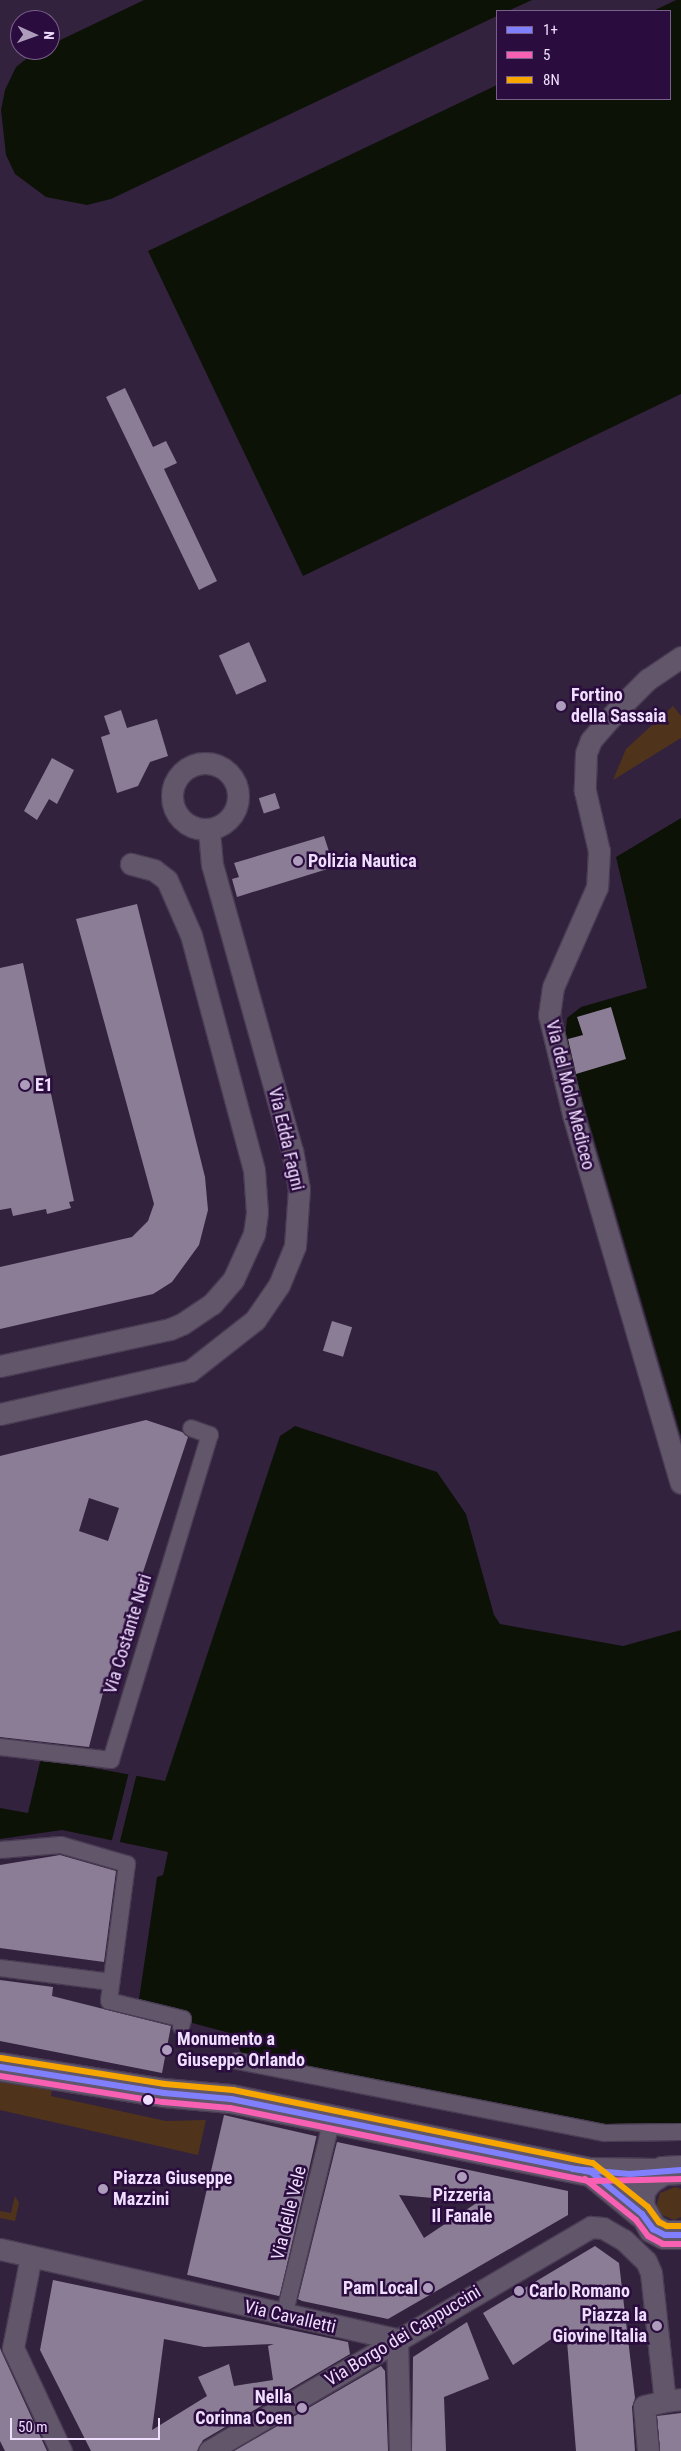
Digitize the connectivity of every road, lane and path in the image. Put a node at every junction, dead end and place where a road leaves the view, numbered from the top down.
1 (681, 657) edge
2 (209, 828) dead end
3 (131, 864) dead end
4 (0, 1366) edge
5 (0, 1414) edge
6 (191, 1428) dead end
7 (681, 1483) edge
8 (0, 1747) edge
9 (0, 1850) edge
10 (0, 1968) edge
11 (111, 1982) junction
12 (181, 2027) dead end
13 (237, 2061) dead end
14 (0, 2067) edge
15 (332, 2119) junction
16 (681, 2132) edge
17 (591, 2172) junction
18 (670, 2172) edge
19 (642, 2214) junction
20 (677, 2238) edge
21 (0, 2249) edge
22 (31, 2256) junction
23 (284, 2316) junction
24 (398, 2339) junction
25 (6, 2350) edge
26 (673, 2400) edge
27 (61, 2451) edge
28 (209, 2451) edge
29 (400, 2451) edge
30 (648, 2451) edge

1 - 7 street, Via del Molo Mediceo
2 - 5 street, Via Edda Fagni
3 - 4 street
6 - 8 street, Via Costante Neri
9 - 11 street
10 - 11 street
11 - 12 street
13 - 16 street
14 - 15 main road
15 - 17 main road
15 - 23 street, Via delle Vele
17 - 18 main road
17 - 19 main road
18 - 19 main road
19 - 20 main road
21 - 22 street
22 - 23 street, Via Cavalletti
22 - 25 street
23 - 24 street, Via Cavalletti
24 - 26 street, Via Borgo dei Cappuccini
24 - 28 street, Via Borgo dei Cappuccini
24 - 29 street
25 - 27 street
26 - 30 street

